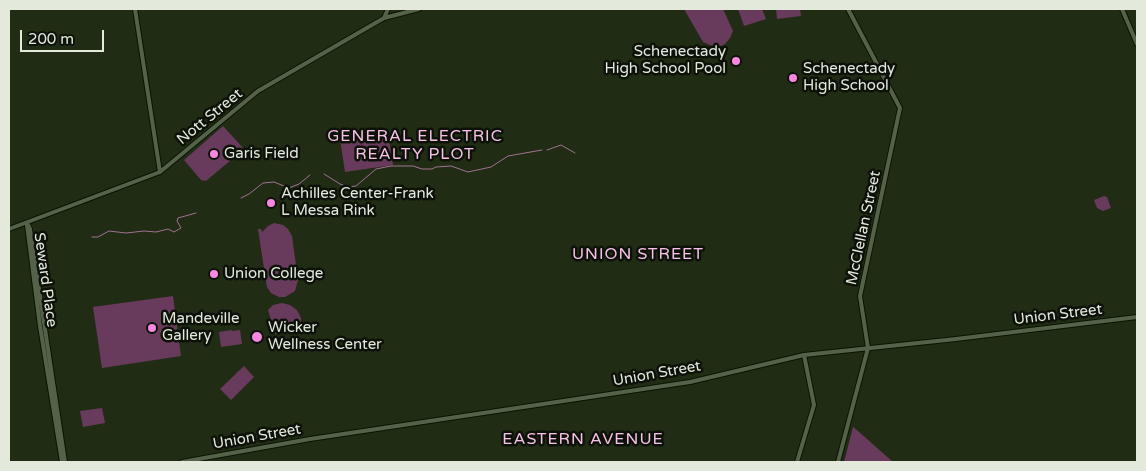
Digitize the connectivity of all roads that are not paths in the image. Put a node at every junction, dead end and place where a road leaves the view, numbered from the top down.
1 (135, 9) edge
2 (388, 9) edge
3 (419, 9) edge
4 (848, 9) edge
5 (1122, 9) edge
6 (384, 18) junction
7 (1137, 44) edge
8 (160, 172) junction
9 (26, 223) junction
10 (9, 229) edge
11 (1137, 317) edge
12 (868, 348) junction
13 (804, 355) junction
14 (64, 462) edge
15 (182, 462) edge
16 (797, 462) edge
17 (838, 462) edge

1 - 8 main road
2 - 6 main road
3 - 6 main road, Nott Street
4 - 12 main road, McClellan Street
5 - 7 main road
6 - 8 main road, Nott Street
8 - 9 main road, Nott Street
9 - 10 main road, Nott Street
9 - 14 main road, Seward Place
11 - 12 main road, Union Street
12 - 13 main road, Union Street
12 - 17 main road, McClellan Street
13 - 15 main road, Union Street
13 - 16 main road

